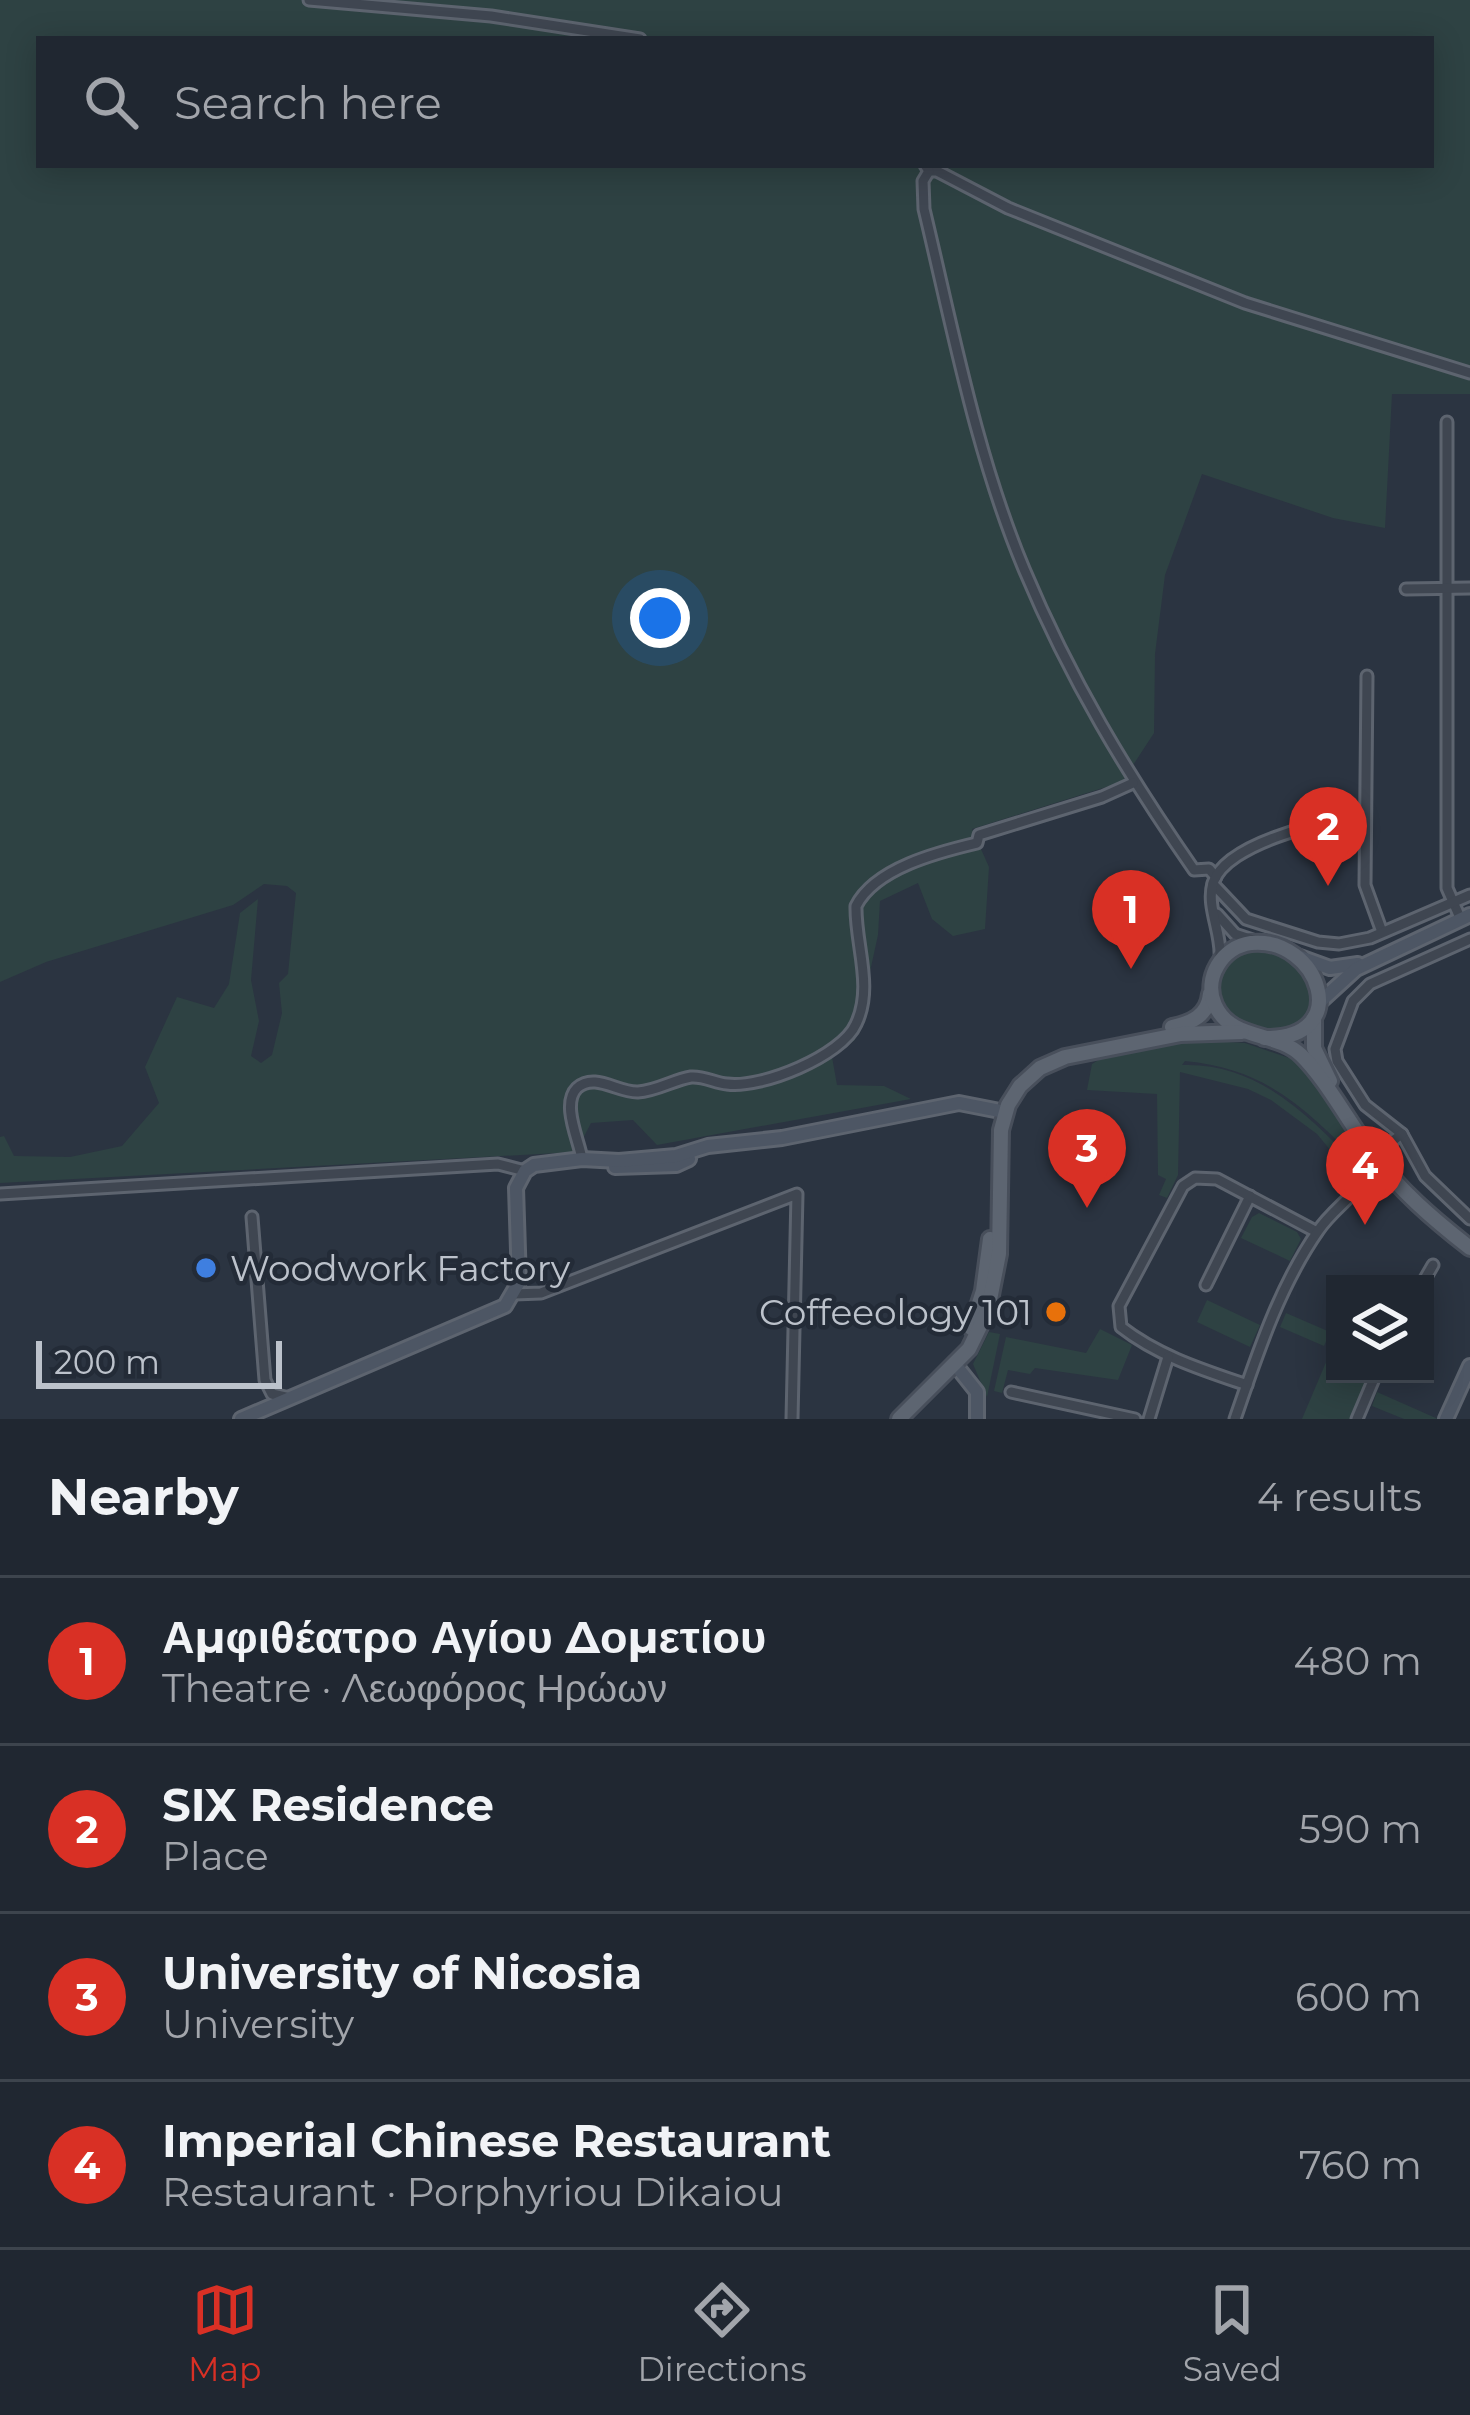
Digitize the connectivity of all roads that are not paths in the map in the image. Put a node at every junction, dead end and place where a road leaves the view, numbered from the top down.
1 (308, 0) edge
2 (487, 0) edge
3 (490, 16) junction
4 (620, 36) edge
5 (927, 168) edge
6 (1470, 373) edge
7 (1447, 422) dead end
8 (1448, 588) junction
9 (1470, 588) edge
10 (1406, 589) dead end
11 (1366, 676) dead end
12 (1133, 783) junction
13 (1364, 818) junction
14 (1215, 880) junction
15 (1470, 896) edge
16 (1452, 904) junction
17 (1214, 910) junction
18 (1466, 917) edge
19 (1382, 932) junction
20 (1470, 939) edge
21 (1264, 944) junction
22 (1291, 953) junction
23 (1371, 961) junction
24 (1220, 962) junction
25 (1211, 987) junction
26 (1321, 1000) junction
27 (1314, 1018) junction
28 (1256, 1035) junction
29 (1001, 1111) junction
30 (1402, 1134) junction
31 (1377, 1154) junction
32 (574, 1160) junction
33 (525, 1171) junction
34 (1364, 1180) junction
35 (1403, 1192) junction
36 (0, 1194) edge
37 (1250, 1196) junction
38 (252, 1217) dead end
39 (1470, 1219) edge
40 (1317, 1232) junction
41 (1470, 1238) edge
42 (1470, 1248) edge
43 (1432, 1265) dead end
44 (1426, 1275) edge
45 (1206, 1285) dead end
46 (514, 1294) junction
47 (796, 1303) junction
48 (812, 1304) dead end
49 (1168, 1357) junction
50 (956, 1362) junction
51 (1470, 1366) edge
52 (1372, 1383) edge
53 (1246, 1385) junction
54 (1012, 1392) dead end
55 (290, 1398) junction
56 (241, 1419) edge
57 (792, 1419) edge
58 (898, 1419) edge
59 (977, 1419) edge
60 (1135, 1419) edge
61 (1149, 1419) edge
62 (1235, 1419) edge
63 (1357, 1419) edge
64 (1446, 1419) edge

1 - 3 street
2 - 3 street
3 - 4 street
5 - 6 street
5 - 12 street
7 - 8 street
8 - 9 street
8 - 10 street
8 - 16 street
11 - 13 street
12 - 14 street
12 - 32 street
13 - 14 street
13 - 19 street
14 - 17 street
14 - 19 street
15 - 16 street
16 - 18 street
16 - 19 street
17 - 21 street
17 - 24 street
18 - 23 street
20 - 30 street
21 - 22 main road
21 - 24 main road
22 - 23 street
22 - 26 main road
23 - 26 street
24 - 25 main road
25 - 28 main road
25 - 29 main road
26 - 27 main road
27 - 28 main road
27 - 31 main road
28 - 29 main road
28 - 31 main road
29 - 32 street
29 - 50 main road
30 - 31 street
30 - 39 street
31 - 34 street
31 - 35 main road
31 - 41 main road
32 - 33 street
33 - 36 street
33 - 46 street
34 - 35 street
34 - 40 street
35 - 42 main road
37 - 40 street
37 - 45 street
37 - 49 street
38 - 55 street
40 - 53 street
43 - 44 street
46 - 47 street
46 - 55 street
47 - 48 street
47 - 57 street
49 - 53 street
49 - 61 street
50 - 58 main road
50 - 59 street
51 - 64 street
52 - 63 street
53 - 62 street
54 - 60 street
55 - 56 street

